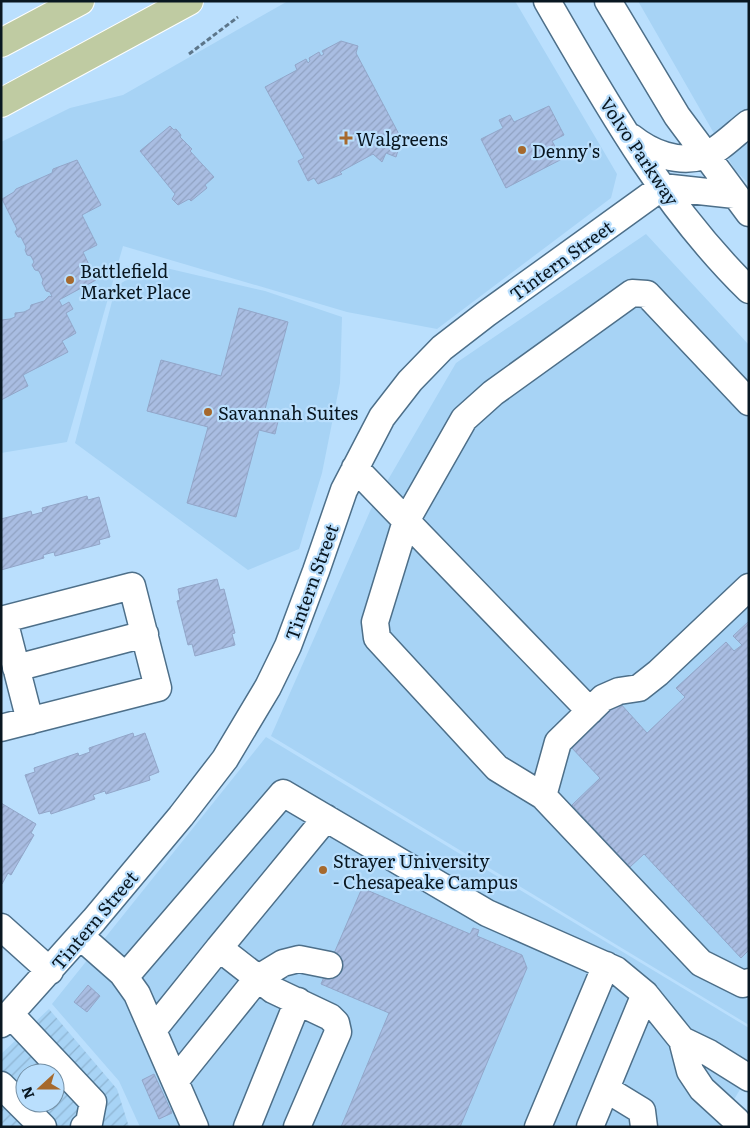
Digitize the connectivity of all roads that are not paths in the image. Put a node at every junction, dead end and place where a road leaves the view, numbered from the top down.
1 (80, 1) edge
2 (189, 1) edge
3 (547, 1) edge
4 (608, 1) edge
5 (1, 43) edge
6 (1, 102) edge
7 (749, 124) edge
8 (623, 130) junction
9 (705, 156) junction
10 (662, 187) junction
11 (742, 204) edge
12 (749, 290) edge
13 (749, 402) edge
14 (354, 468) junction
15 (406, 521) junction
16 (749, 587) edge
17 (2, 620) edge
18 (145, 634) junction
19 (16, 668) junction
20 (590, 711) junction
21 (30, 721) junction
22 (1, 728) edge
23 (543, 796) junction
24 (326, 818) junction
25 (1, 927) edge
26 (80, 936) junction
27 (219, 948) junction
28 (329, 965) dead end
29 (606, 965) junction
30 (50, 971) junction
31 (125, 978) junction
32 (256, 979) junction
33 (749, 982) edge
34 (645, 994) junction
35 (298, 1001) junction
36 (6, 1020) edge
37 (153, 1030) junction
38 (682, 1040) junction
39 (749, 1078) edge
40 (175, 1081) junction
41 (1, 1085) edge
42 (606, 1089) junction
43 (740, 1117) edge
44 (43, 1127) edge
45 (84, 1127) edge
46 (195, 1127) edge
47 (247, 1127) edge
48 (297, 1127) edge
49 (538, 1127) edge
50 (590, 1127) edge
51 (644, 1127) edge

1 - 5 main road
2 - 6 main road
3 - 8 street, Volvo Parkway
4 - 9 street
7 - 9 street
8 - 9 street
8 - 10 street, Volvo Parkway
9 - 11 street
10 - 11 street
10 - 12 street, Volvo Parkway
10 - 14 street, Tintern Street
13 - 15 street
14 - 15 street
14 - 26 street, Tintern Street
15 - 20 street
15 - 23 street
16 - 20 street
17 - 18 street
17 - 19 street
18 - 19 street
18 - 21 street
19 - 21 street
20 - 23 street
21 - 22 street
23 - 33 street
24 - 27 street
24 - 29 street
24 - 31 street
25 - 30 street
26 - 30 street, Tintern Street
26 - 31 street
27 - 32 street
27 - 37 street
28 - 32 street
29 - 34 street
29 - 49 street
30 - 36 street, Tintern Street
31 - 37 street
32 - 35 street
32 - 40 street
34 - 38 street
34 - 42 street
35 - 47 street
35 - 48 street
36 - 45 street
37 - 40 street
38 - 39 street
38 - 43 street
40 - 46 street
41 - 44 street
42 - 50 street
42 - 51 street

